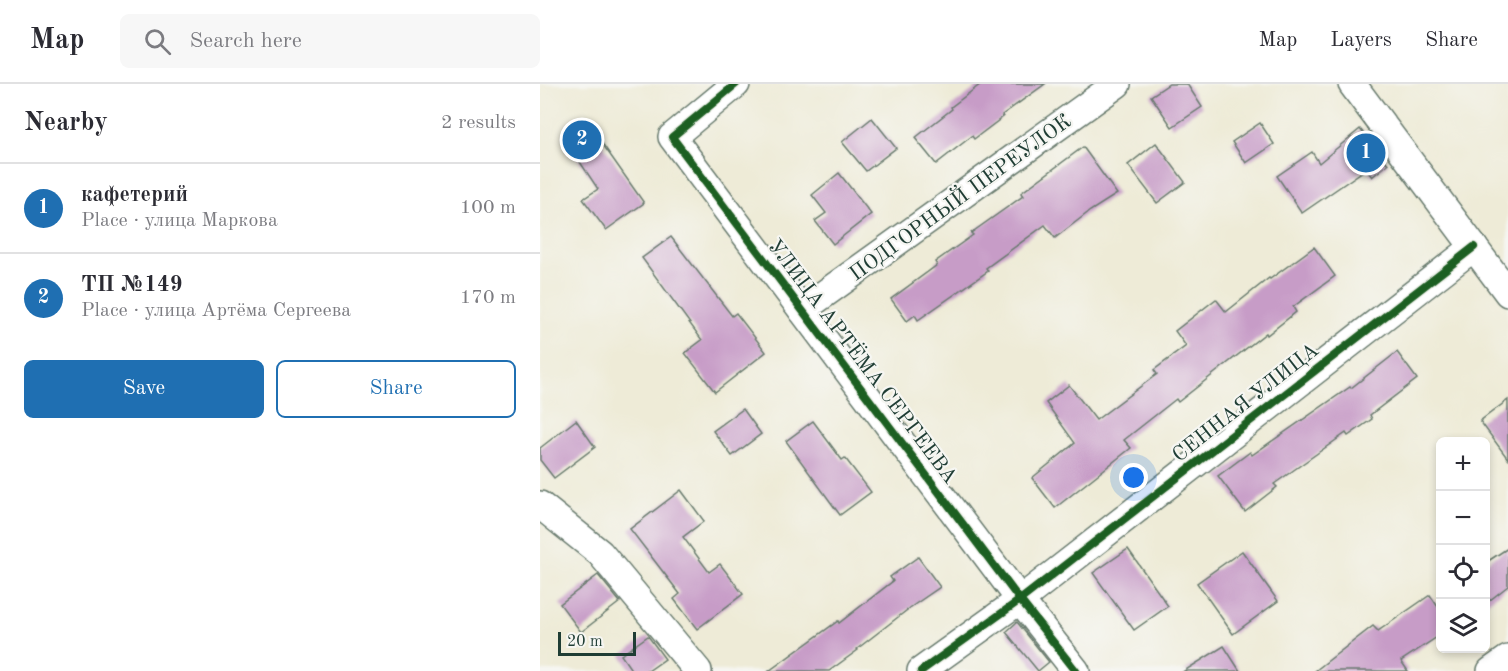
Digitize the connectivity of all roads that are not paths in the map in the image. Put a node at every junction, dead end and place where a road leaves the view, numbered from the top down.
1 (736, 84) edge
2 (1117, 84) edge
3 (1352, 84) edge
4 (1474, 247) junction
5 (1508, 293) edge
6 (802, 310) junction
7 (540, 504) edge
8 (1020, 600) junction
9 (1508, 659) edge
10 (698, 671) edge
11 (921, 671) edge
12 (1076, 671) edge
13 (1491, 671) edge

1 - 6 street, УЛИЦА АРТЁМА СЕРГЕЕВА
2 - 6 street, ПОДГОРНЫЙ ПЕРЕУЛОК
3 - 4 street
4 - 5 street
4 - 8 street, СЕННАЯ УЛИЦА
6 - 8 street, УЛИЦА АРТЁМА СЕРГЕЕВА
7 - 10 street
8 - 11 street, СЕННАЯ УЛИЦА
8 - 12 street, УЛИЦА АРТЁМА СЕРГЕЕВА
9 - 13 street

